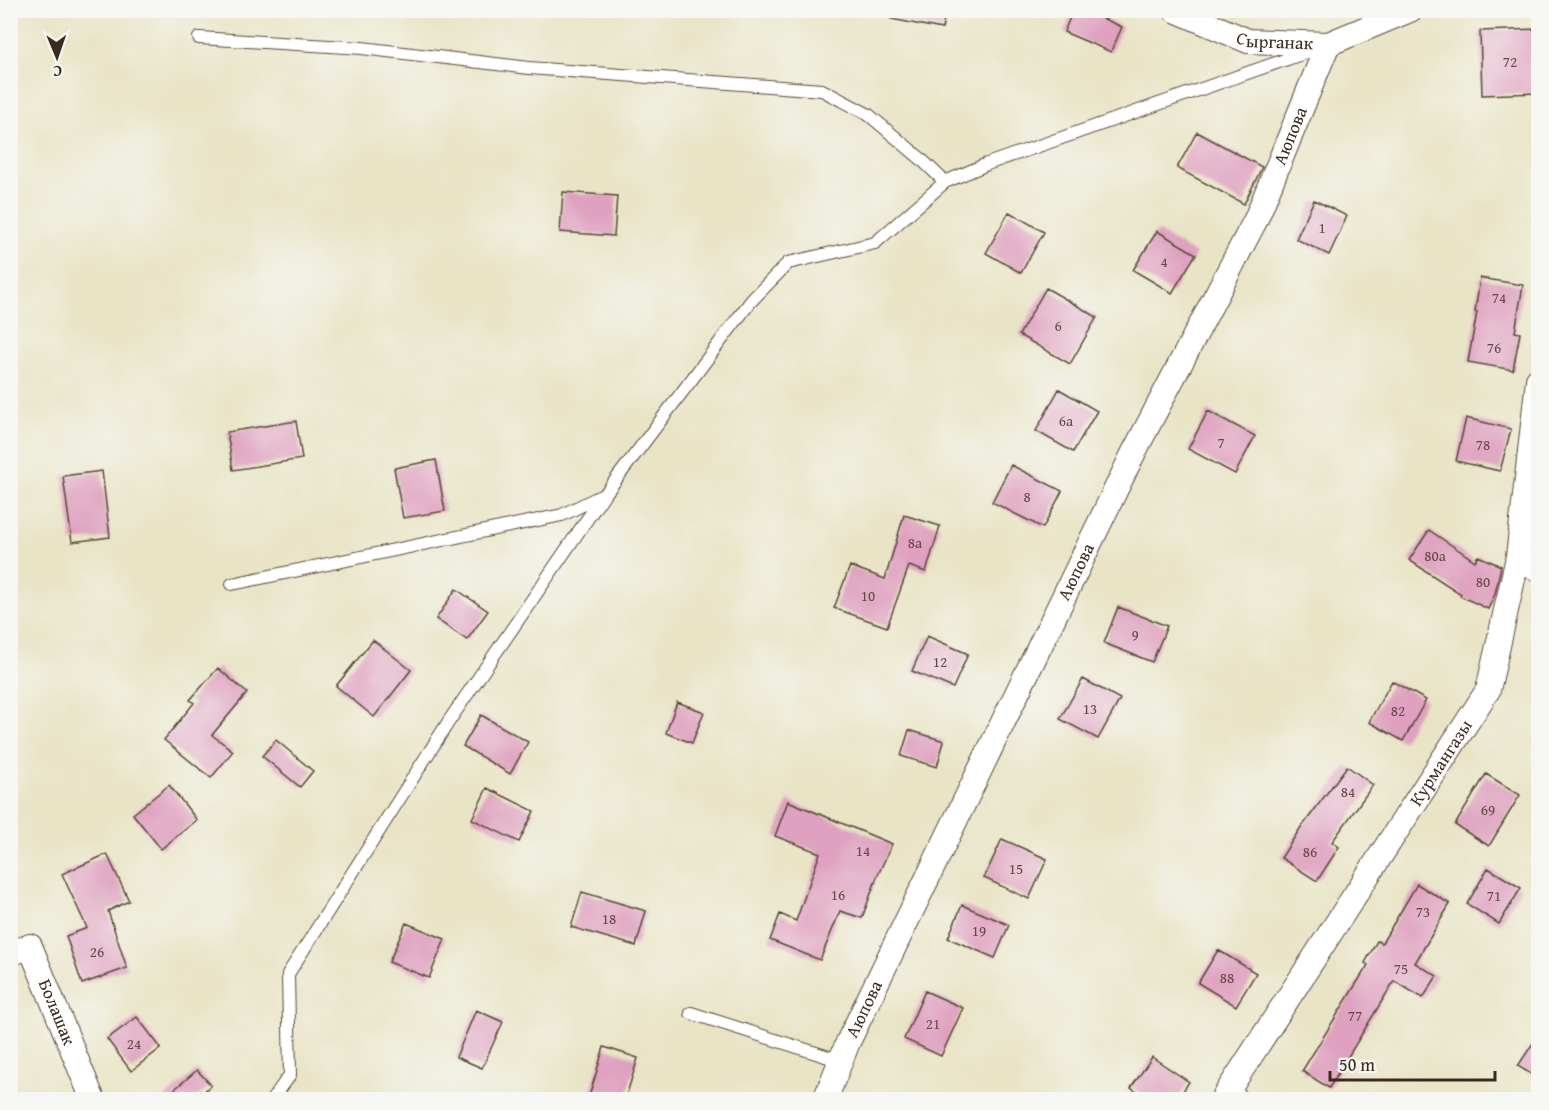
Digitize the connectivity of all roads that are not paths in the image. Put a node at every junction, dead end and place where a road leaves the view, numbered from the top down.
1 (1175, 10) edge
2 (1410, 10) edge
3 (199, 38) dead end
4 (1328, 44) junction
5 (945, 182) junction
6 (1539, 380) edge
7 (605, 494) junction
8 (1518, 557) junction
9 (1539, 570) edge
10 (232, 584) dead end
11 (10, 954) edge
12 (690, 1013) dead end
13 (841, 1061) junction
14 (1233, 1096) edge
15 (93, 1100) edge
16 (272, 1100) edge
17 (825, 1100) edge

1 - 4 street, Сырганак
2 - 4 street, Сырганак
3 - 5 lane
4 - 5 lane
4 - 13 street, Аюпова
5 - 7 lane
6 - 8 street, Курмангазы
7 - 10 lane
7 - 16 lane
8 - 9 street
8 - 14 street, Курмангазы
11 - 15 street, Болашак
12 - 13 lane
13 - 17 street, Аюпова

